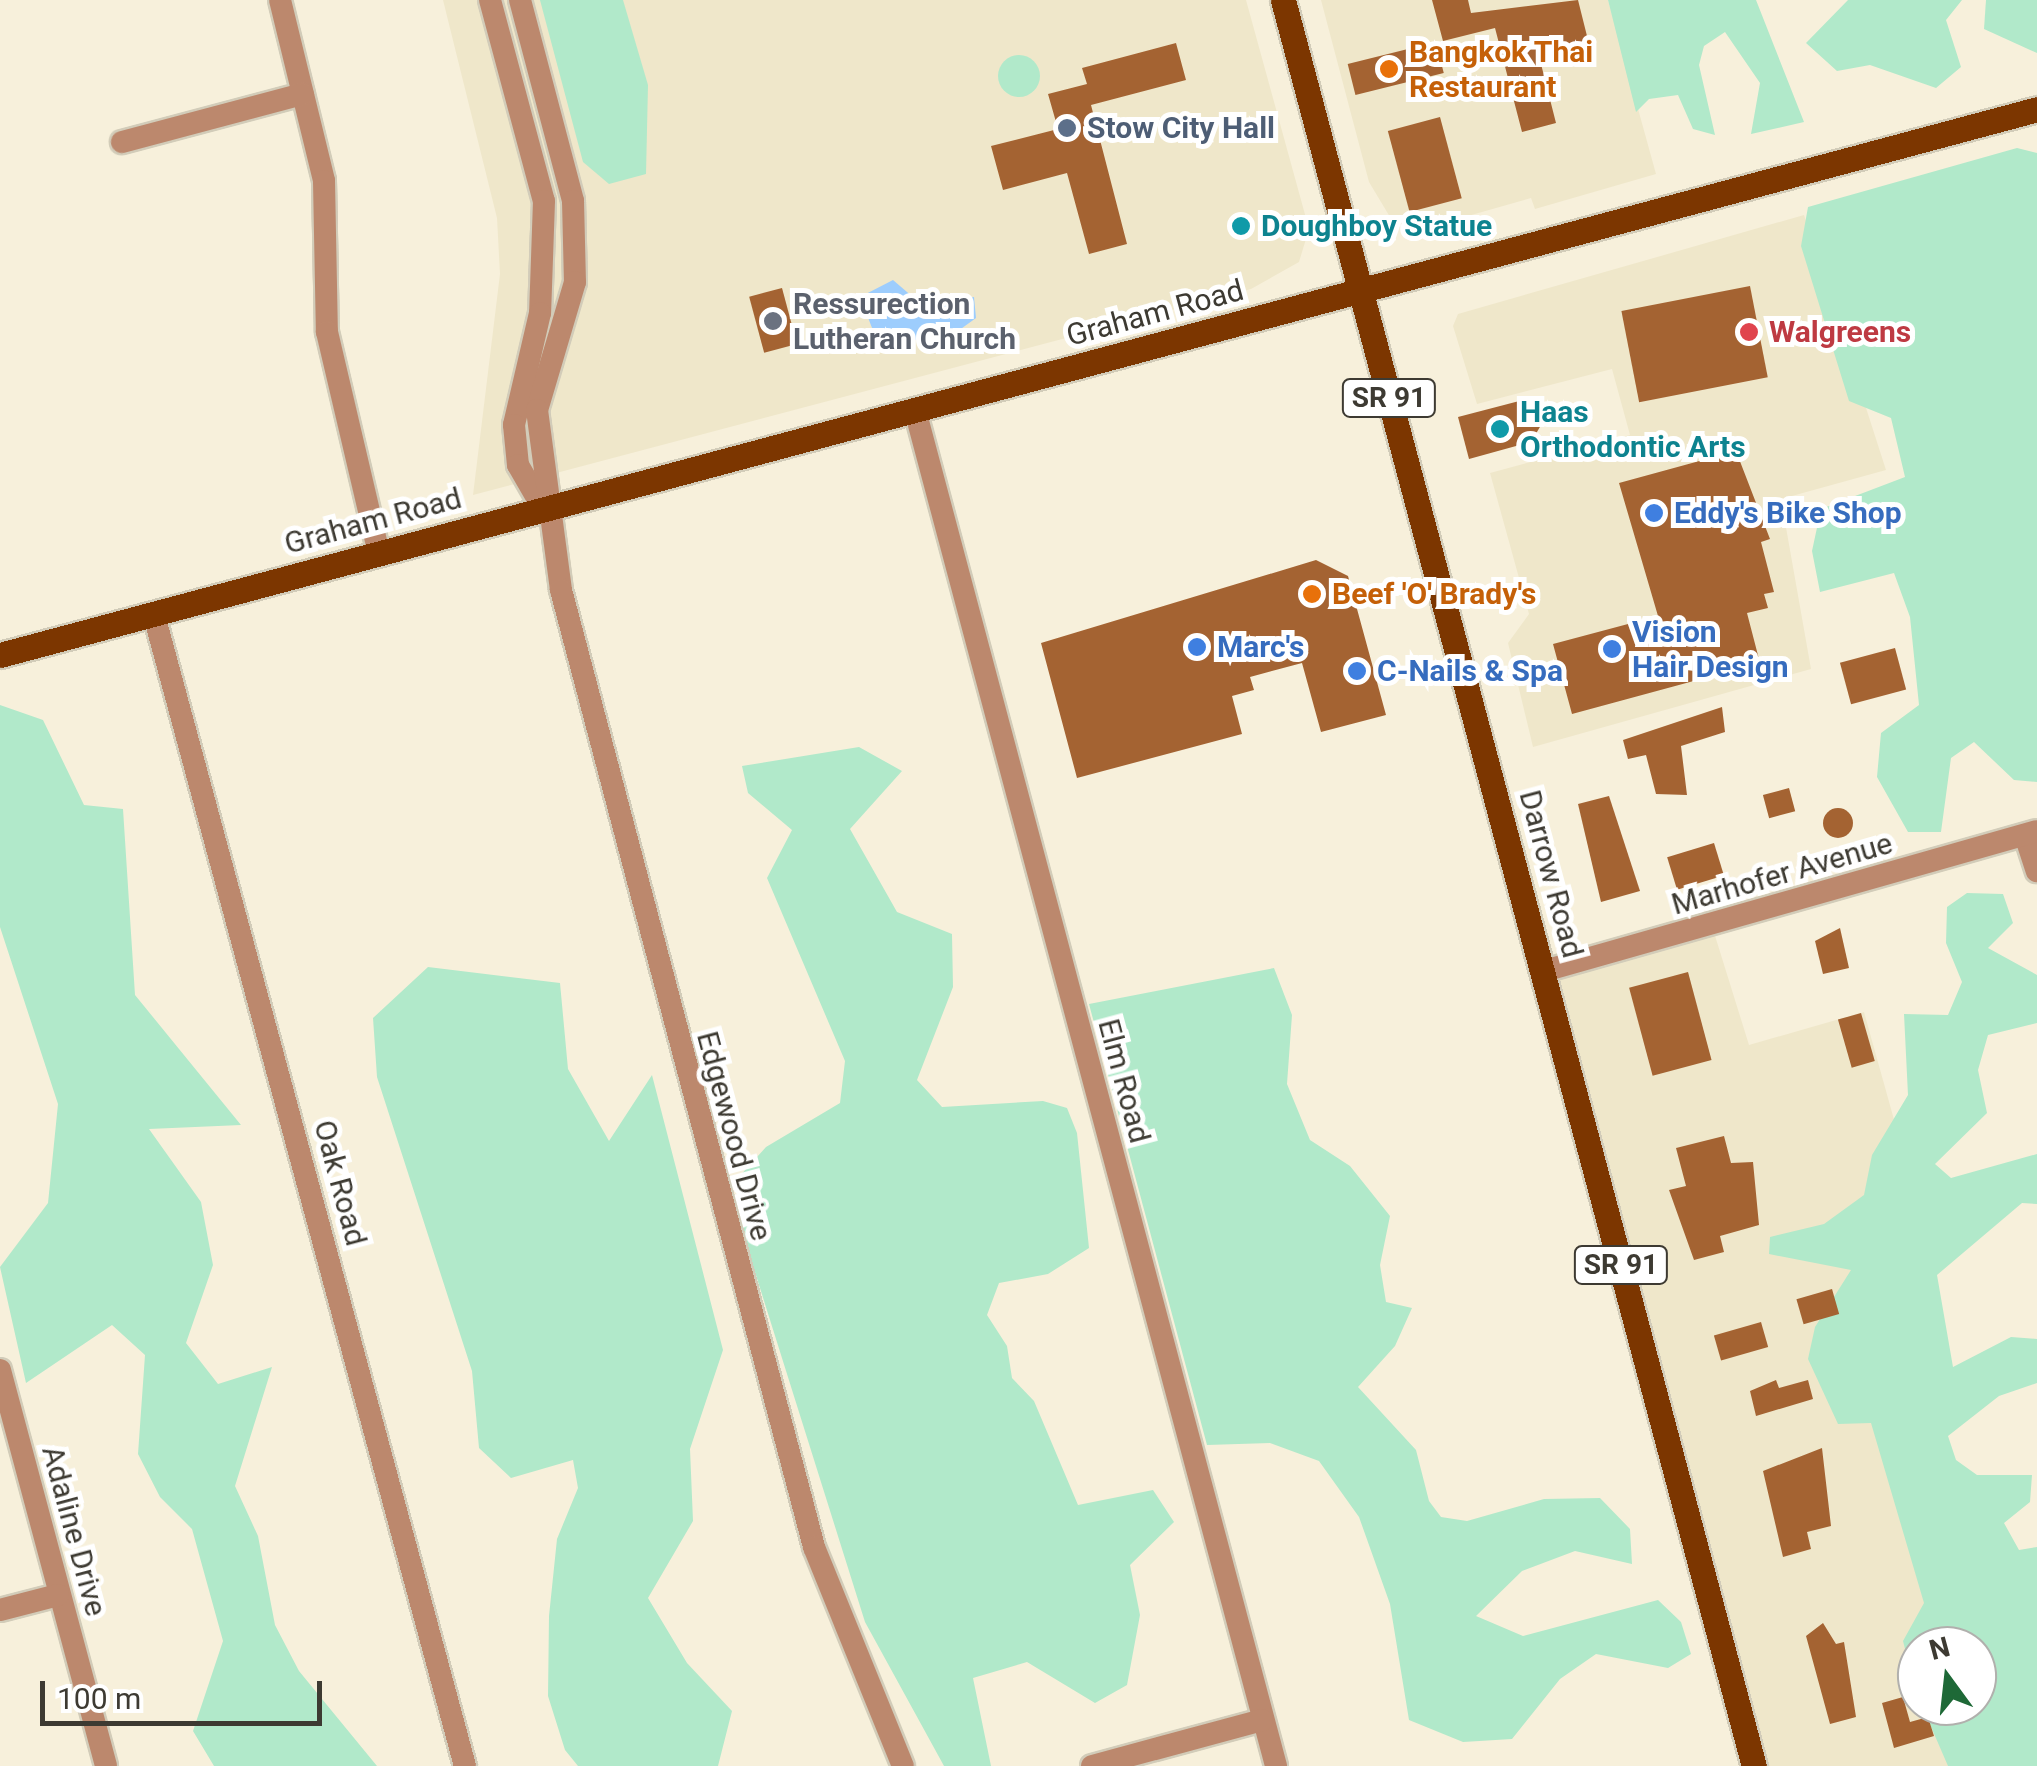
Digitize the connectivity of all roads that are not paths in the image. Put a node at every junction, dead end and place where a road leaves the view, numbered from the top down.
1 (280, 0) edge
2 (490, 0) edge
3 (520, 0) edge
4 (1282, 0) edge
5 (303, 94) junction
6 (2037, 109) edge
7 (122, 142) dead end
8 (1360, 291) junction
9 (915, 410) junction
10 (544, 510) junction
11 (379, 553) junction
12 (154, 615) junction
13 (0, 656) edge
14 (2031, 833) edge
15 (2037, 871) edge
16 (1544, 972) junction
17 (0, 1370) edge
18 (58, 1594) junction
19 (0, 1610) edge
20 (1262, 1720) junction
21 (106, 1766) edge
22 (465, 1766) edge
23 (903, 1766) edge
24 (1092, 1766) edge
25 (1276, 1766) edge
26 (1754, 1766) edge

1 - 5 street
2 - 10 street
3 - 10 street
4 - 8 main road, Darrow Road / SR 91
5 - 7 street
5 - 11 street
6 - 8 main road, Graham Road
8 - 9 main road, Graham Road
8 - 16 main road, Darrow Road / SR 91
9 - 10 main road, Graham Road
9 - 20 street, Elm Road
10 - 11 main road, Graham Road
10 - 23 street, Edgewood Drive
11 - 12 main road, Graham Road
12 - 13 main road, Graham Road
12 - 22 street, Oak Road
14 - 15 street
14 - 16 street, Marhofer Avenue
16 - 26 main road, Darrow Road / SR 91
17 - 18 street, Adaline Drive
18 - 19 street
18 - 21 street, Adaline Drive
20 - 24 street
20 - 25 street, Elm Road

